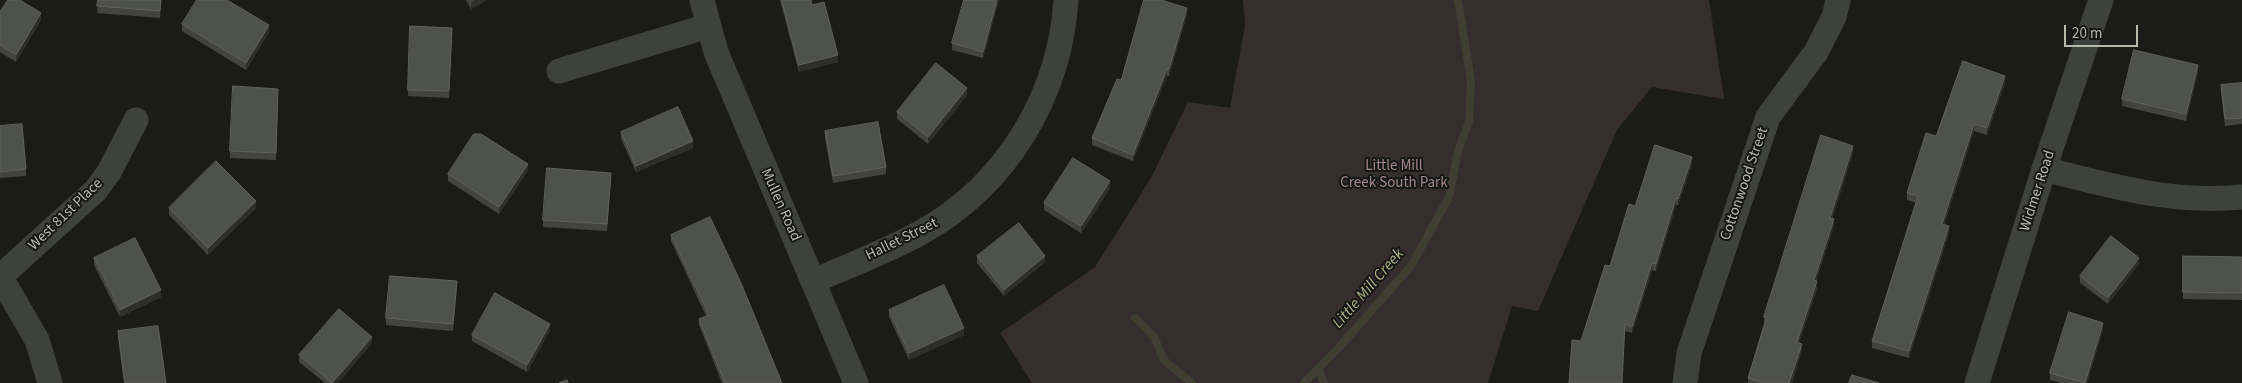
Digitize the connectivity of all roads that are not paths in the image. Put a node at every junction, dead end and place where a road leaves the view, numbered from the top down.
1 (702, 0) edge
2 (1066, 0) edge
3 (1838, 0) edge
4 (2101, 0) edge
5 (708, 26) junction
6 (559, 71) dead end
7 (136, 120) dead end
8 (2044, 169) junction
9 (2242, 196) edge
10 (0, 276) edge
11 (814, 282) junction
12 (50, 383) edge
13 (856, 383) edge
14 (1686, 383) edge
15 (1977, 383) edge

1 - 5 street, Mullen Road
2 - 11 street, Hallet Street
3 - 14 street, Cottonwood Street
4 - 8 street, Widmer Road
5 - 6 street
5 - 11 street, Mullen Road
7 - 10 street, West 81st Place
8 - 9 street
8 - 15 street, Widmer Road
10 - 12 street
11 - 13 street, Mullen Road

